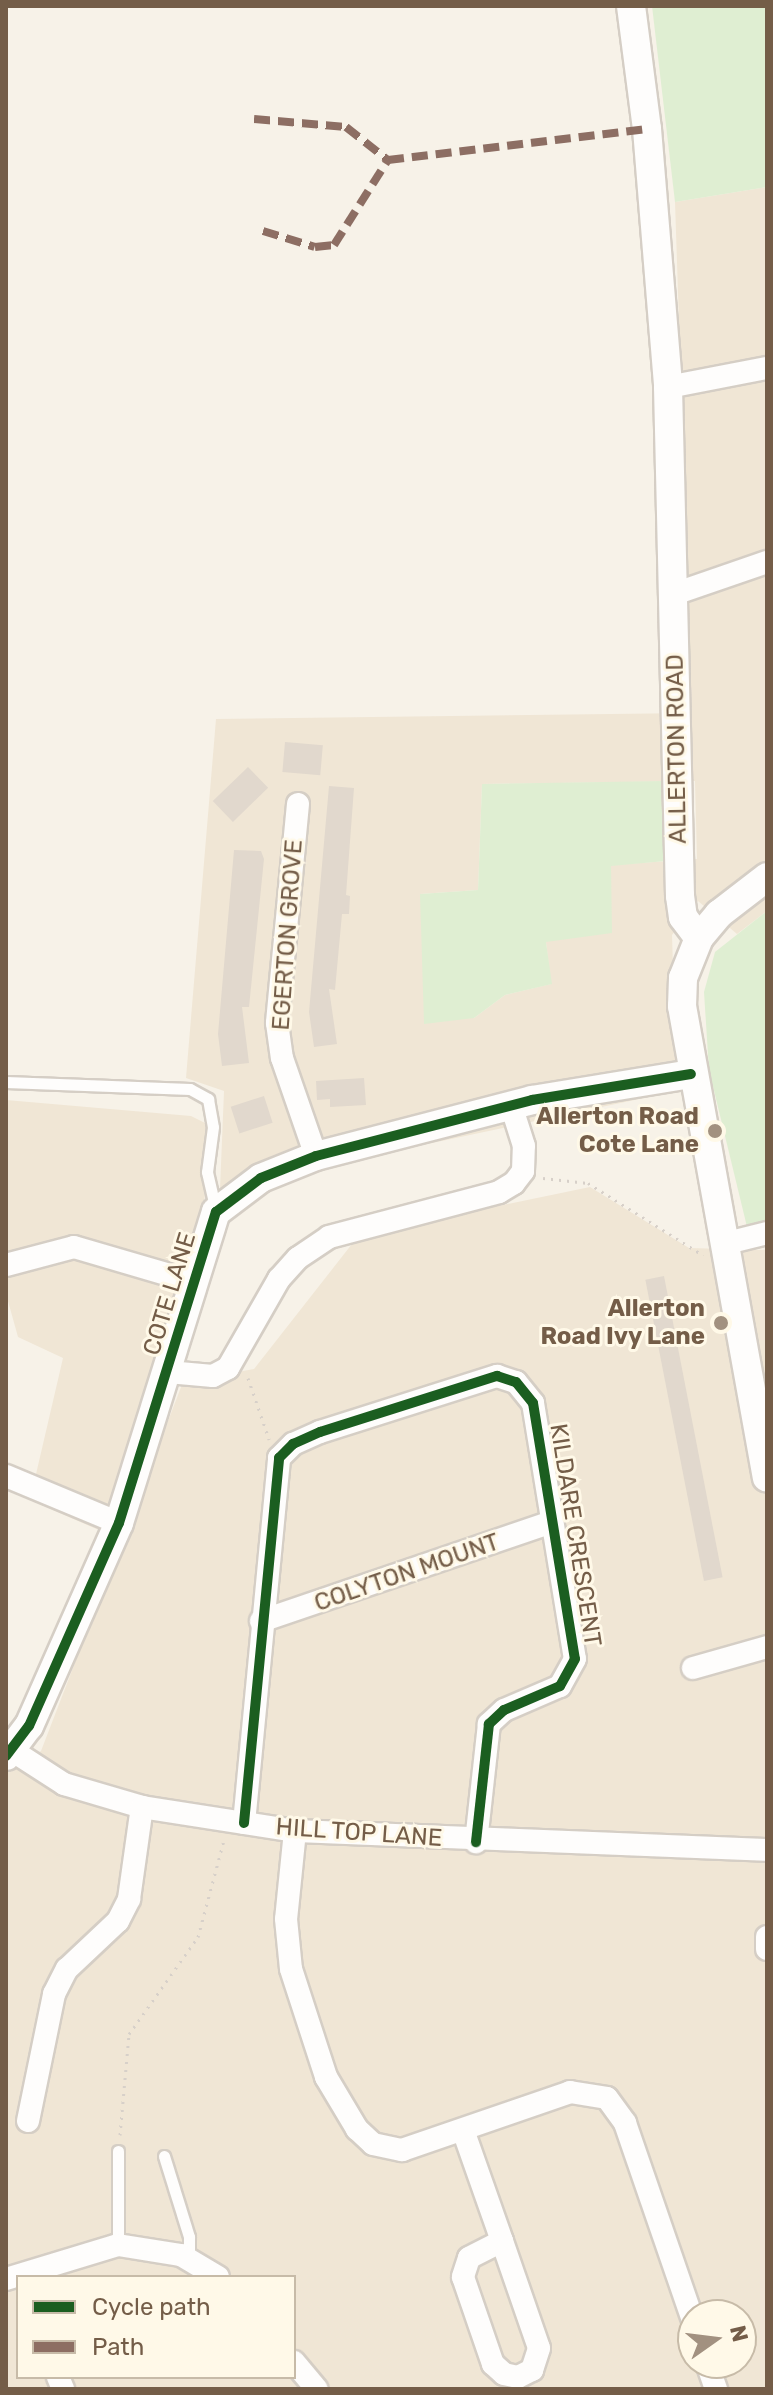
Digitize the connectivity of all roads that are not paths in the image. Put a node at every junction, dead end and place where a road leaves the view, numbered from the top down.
1 (631, 6) edge
2 (767, 368) edge
3 (668, 387) junction
4 (767, 562) edge
5 (674, 594) junction
6 (298, 804) dead end
7 (767, 877) edge
8 (699, 938) junction
9 (691, 1074) junction
10 (6, 1082) edge
11 (511, 1105) junction
12 (316, 1156) junction
13 (216, 1212) junction
14 (767, 1233) edge
15 (726, 1258) junction
16 (6, 1265) edge
17 (194, 1282) junction
18 (168, 1372) junction
19 (6, 1476) edge
20 (767, 1477) edge
21 (552, 1522) junction
22 (119, 1523) junction
23 (261, 1621) junction
24 (767, 1647) edge
25 (693, 1668) dead end
26 (9, 1753) edge
27 (142, 1807) junction
28 (236, 1822) junction
29 (295, 1831) junction
30 (476, 1842) junction
31 (767, 1850) edge
32 (767, 1937) edge
33 (767, 1949) edge
34 (28, 2121) dead end
35 (463, 2130) junction
36 (118, 2151) road end
37 (164, 2156) dead end
38 (502, 2241) junction
39 (118, 2245) junction
40 (189, 2259) junction
41 (21, 2275) edge
42 (215, 2275) edge
43 (685, 2299) edge
44 (296, 2364) edge
45 (317, 2389) edge

1 - 3 street, ALLERTON ROAD
2 - 3 street
3 - 5 street, ALLERTON ROAD
4 - 5 street
5 - 8 street, ALLERTON ROAD
6 - 12 street, EGERTON GROVE
7 - 8 street
8 - 9 street
9 - 11 street, COTE LANE
9 - 15 street
10 - 13 lane
11 - 12 street, COTE LANE
11 - 18 street
12 - 13 street, COTE LANE
13 - 17 street, COTE LANE
14 - 15 street
15 - 20 street
16 - 17 street
17 - 18 street, COTE LANE
18 - 22 street, COTE LANE
19 - 22 street
21 - 23 street, COLYTON MOUNT
21 - 23 street, KILDARE CRESCENT
21 - 30 street, KILDARE CRESCENT
22 - 26 street, COTE LANE
23 - 28 street
24 - 25 street
26 - 27 street, HILL TOP LANE
27 - 28 street, HILL TOP LANE
27 - 34 street
28 - 29 street, HILL TOP LANE
29 - 30 street, HILL TOP LANE
29 - 35 street
30 - 31 street, HILL TOP LANE
32 - 33 street
35 - 38 street
35 - 43 street
36 - 39 lane
37 - 40 lane
38 - 38 street
39 - 40 street
39 - 41 street
40 - 42 street
44 - 45 street

